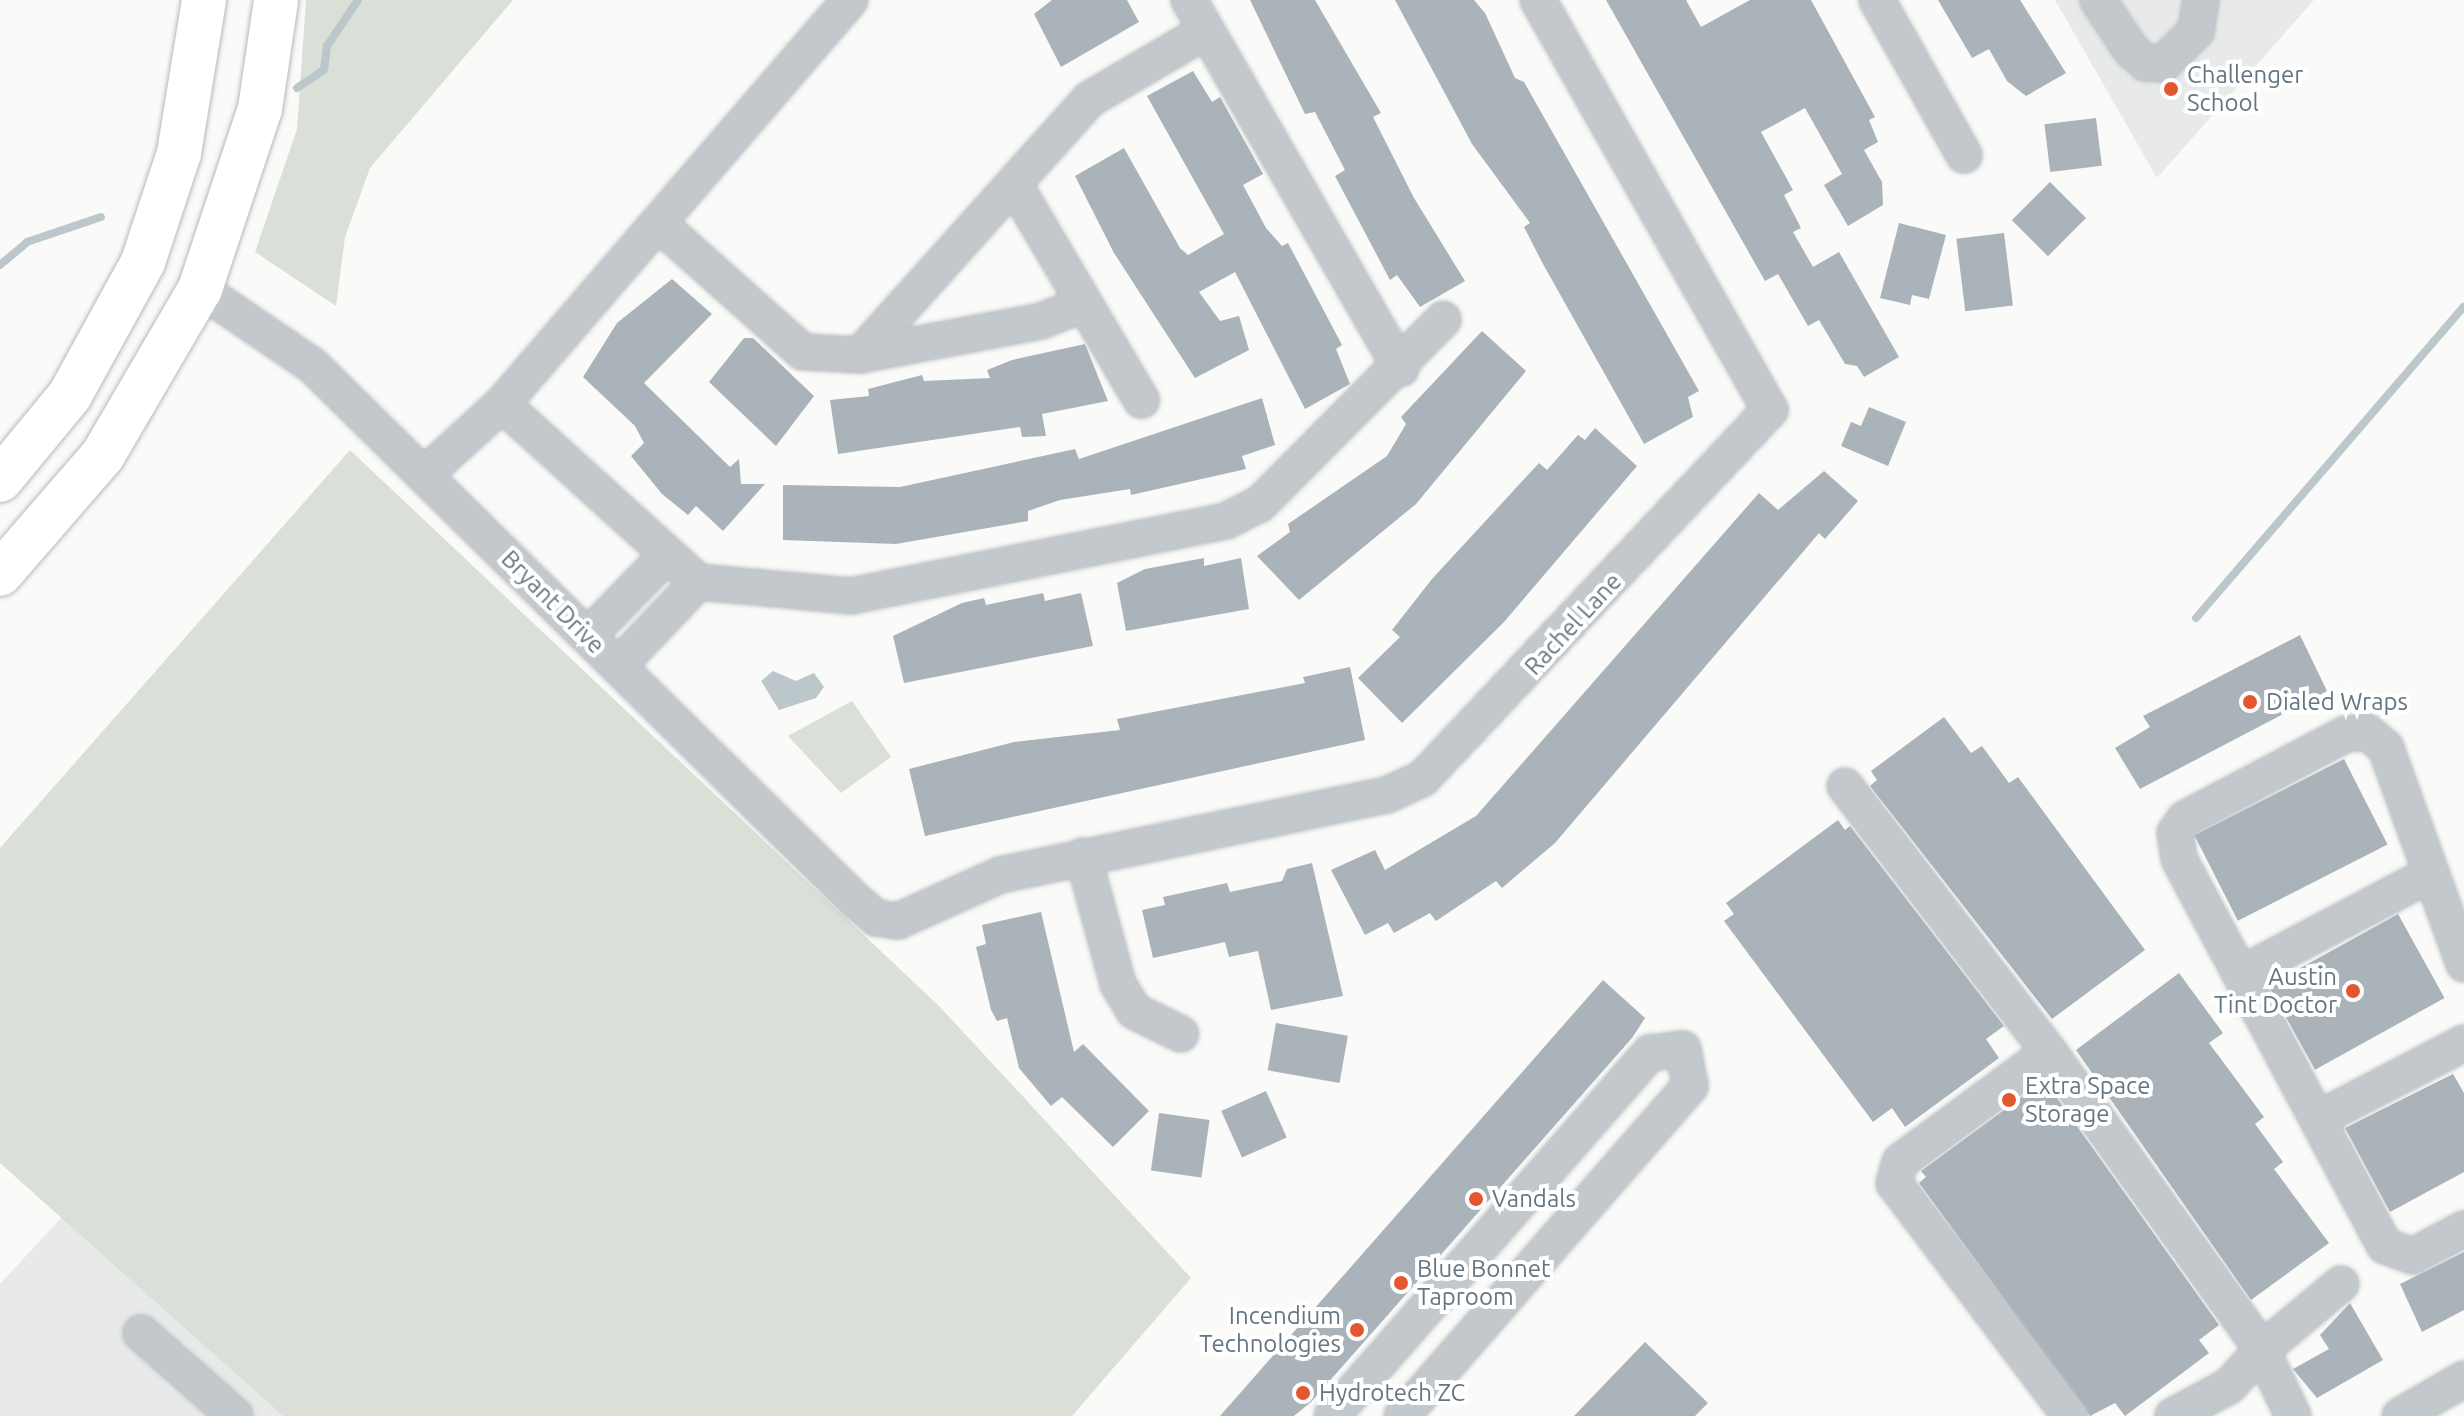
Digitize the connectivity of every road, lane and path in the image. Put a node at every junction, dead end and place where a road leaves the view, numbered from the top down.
1 (204, 0) edge
2 (850, 0) edge
3 (1189, 0) edge
4 (1538, 0) edge
5 (1877, 0) edge
6 (2098, 0) edge
7 (2201, 0) edge
8 (276, 1) edge
9 (1206, 31) junction
10 (1964, 155) dead end
11 (1014, 184) junction
12 (658, 223) junction
13 (200, 289) junction
14 (1084, 304) junction
15 (1443, 320) dead end
16 (860, 355) junction
17 (1401, 368) junction
18 (1141, 400) dead end
19 (502, 404) junction
20 (424, 475) junction
21 (0, 480) edge
22 (664, 558) junction
23 (0, 574) edge
24 (698, 582) junction
25 (588, 636) junction
26 (618, 666) junction
27 (1845, 786) dead end
28 (1083, 856) junction
29 (2431, 874) junction
30 (898, 921) joint
31 (2464, 964) edge
32 (2241, 974) junction
33 (1181, 1034) dead end
34 (2464, 1043) edge
35 (2049, 1052) junction
36 (2318, 1119) junction
37 (2464, 1229) edge
38 (1464, 1263) junction
39 (2341, 1284) dead end
40 (1500, 1305) junction
41 (141, 1333) dead end
42 (2262, 1350) junction
43 (2464, 1379) edge
44 (235, 1416) edge
45 (1332, 1416) edge
46 (1402, 1416) edge
47 (2070, 1416) edge
48 (2173, 1416) edge
49 (2293, 1416) edge
50 (2400, 1416) edge

1 - 21 main road
2 - 12 street
3 - 9 street
4 - 28 street, Rachel Lane
5 - 10 street
6 - 7 street
8 - 13 main road
9 - 11 street
9 - 17 street
11 - 14 street
11 - 16 street
12 - 16 street
12 - 19 street
13 - 20 street, Bryant Drive
13 - 23 main road
14 - 16 street
14 - 18 street
15 - 17 street
17 - 24 street
19 - 20 street
19 - 22 street
20 - 25 street, Bryant Drive
22 - 24 street
22 - 25 street
24 - 26 street
25 - 26 street, Bryant Drive
26 - 30 street, Bryant Drive
27 - 35 street
28 - 30 street, Rachel Lane
28 - 33 street
29 - 31 street
29 - 32 street
29 - 32 street
32 - 36 street
34 - 36 street
35 - 42 street
35 - 47 street
36 - 37 street
38 - 40 street
38 - 40 street
38 - 45 street
39 - 42 street
40 - 46 street
41 - 44 street
42 - 48 street
42 - 49 street
43 - 50 street

